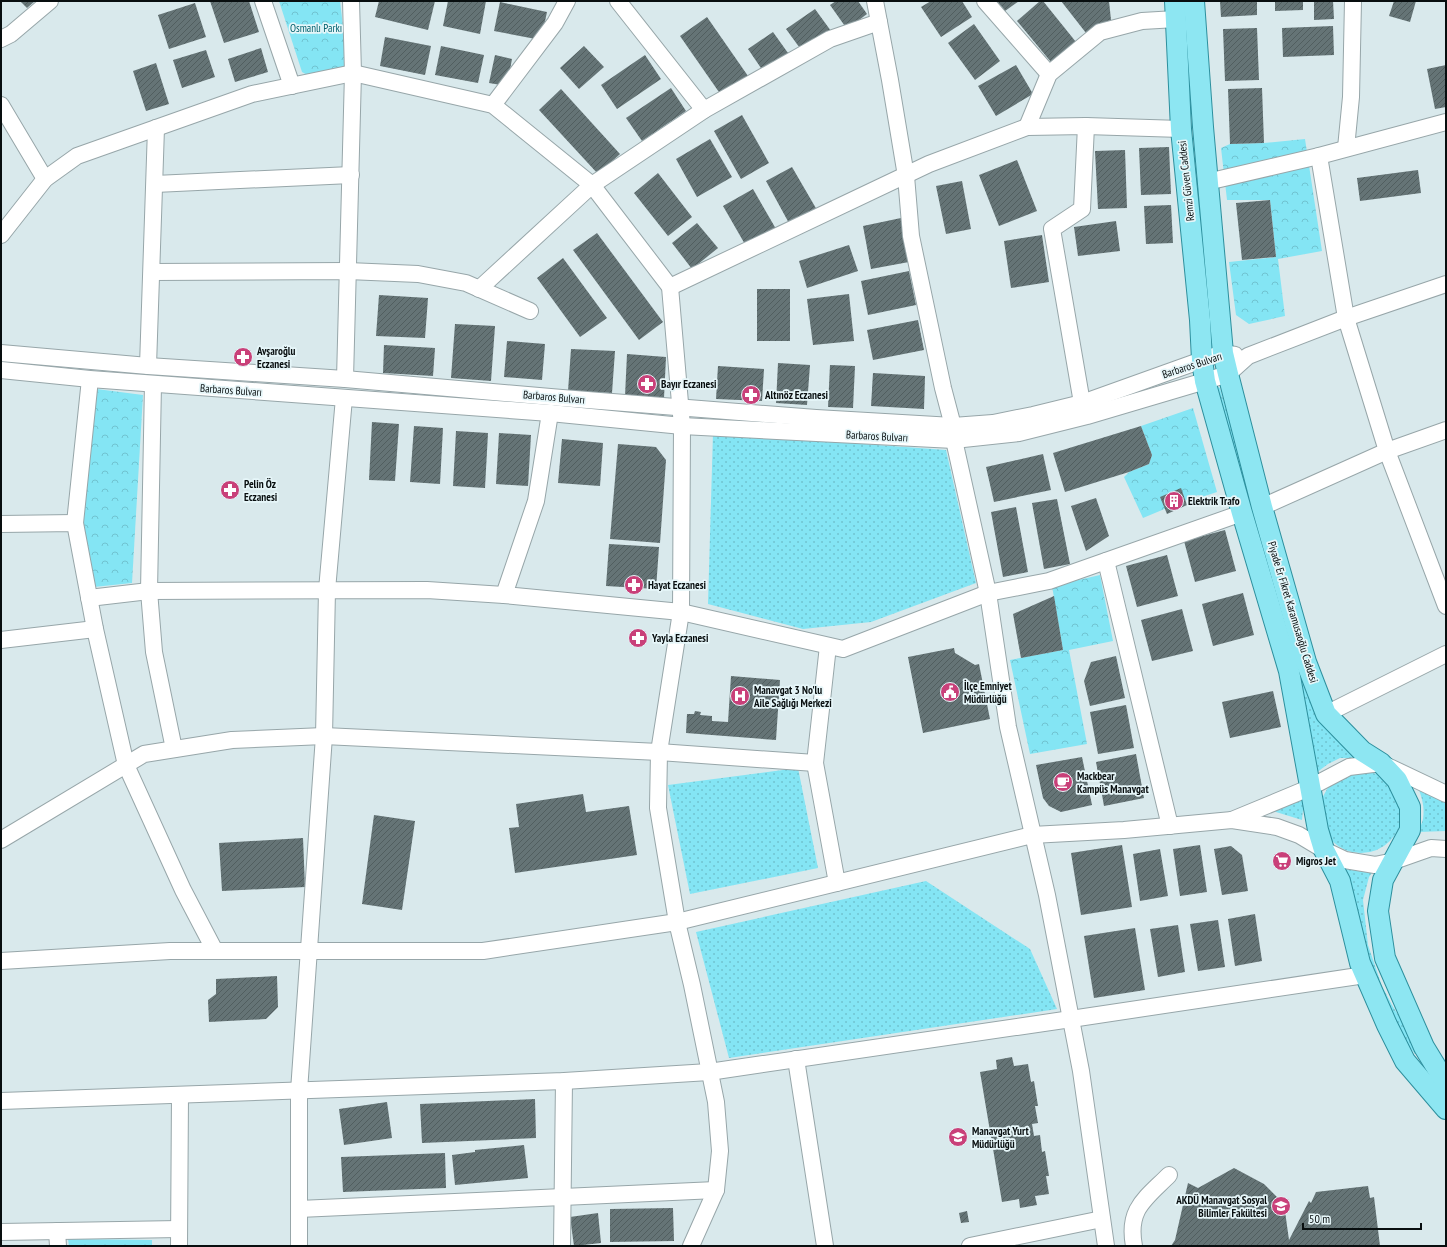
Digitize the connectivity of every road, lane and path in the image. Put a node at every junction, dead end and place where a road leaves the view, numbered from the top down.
1 (50, 1) edge
2 (264, 1) edge
3 (351, 1) edge
4 (567, 1) edge
5 (618, 1) edge
6 (875, 1) edge
7 (985, 1) edge
8 (1194, 1) edge
9 (1353, 1) edge
10 (1176, 10) edge
11 (879, 22) junction
12 (1, 39) edge
13 (353, 73) junction
14 (1049, 74) junction
15 (292, 86) junction
16 (493, 105) junction
17 (1, 106) edge
18 (704, 110) junction
19 (1446, 122) edge
20 (1086, 126) junction
21 (1027, 127) junction
22 (156, 128) junction
23 (1181, 129) junction
24 (1346, 148) junction
25 (1319, 156) junction
26 (351, 175) junction
27 (906, 176) junction
28 (44, 179) junction
29 (1208, 182) junction
30 (155, 184) junction
31 (592, 185) junction
32 (1, 236) edge
33 (348, 271) junction
34 (152, 272) junction
35 (1446, 284) edge
36 (670, 287) junction
37 (479, 289) junction
38 (530, 311) dead end
39 (1346, 318) junction
40 (1, 353) edge
41 (1223, 353) junction
42 (1248, 356) junction
43 (1202, 360) junction
44 (148, 366) junction
45 (1, 370) edge
46 (1228, 374) junction
47 (90, 379) junction
48 (345, 379) junction
49 (1206, 381) junction
50 (153, 384) junction
51 (344, 398) junction
52 (1082, 403) junction
53 (681, 407) junction
54 (550, 413) junction
55 (682, 426) junction
56 (1446, 430) edge
57 (953, 433) junction
58 (1387, 451) junction
59 (1262, 507) junction
60 (1242, 513) junction
61 (75, 523) junction
62 (1, 524) edge
63 (1106, 562) junction
64 (327, 590) junction
65 (149, 591) junction
66 (988, 593) junction
67 (504, 595) junction
68 (89, 598) junction
69 (1446, 606) edge
70 (681, 612) junction
71 (95, 629) junction
72 (1, 640) edge
73 (828, 646) junction
74 (1446, 654) edge
75 (1326, 714) junction
76 (324, 736) junction
77 (174, 749) junction
78 (659, 752) junction
79 (815, 763) junction
80 (1382, 763) junction
81 (126, 765) junction
82 (1309, 788) junction
83 (1446, 794) edge
84 (1232, 820) junction
85 (1170, 826) junction
86 (1032, 835) junction
87 (1, 840) edge
88 (1446, 849) edge
89 (1324, 850) junction
90 (1394, 861) junction
91 (837, 884) junction
92 (677, 922) junction
93 (215, 951) junction
94 (308, 951) junction
95 (1, 961) edge
96 (1364, 975) junction
97 (1071, 1020) junction
98 (796, 1059) junction
99 (709, 1072) junction
100 (564, 1081) junction
101 (1446, 1082) edge
102 (299, 1091) junction
103 (180, 1095) junction
104 (1, 1101) edge
105 (1446, 1109) edge
106 (1169, 1175) dead end
107 (716, 1190) junction
108 (563, 1197) junction
109 (299, 1209) junction
110 (1102, 1219) junction
111 (179, 1229) junction
112 (1, 1232) edge
113 (57, 1238) edge
114 (179, 1246) edge
115 (299, 1246) edge
116 (562, 1246) edge
117 (691, 1246) edge
118 (825, 1246) edge
119 (970, 1246) edge
120 (1106, 1246) edge
121 (1134, 1246) edge

1 - 12 street
2 - 15 street
3 - 13 street
4 - 16 street
5 - 18 street
6 - 11 street
7 - 14 street
8 - 29 main road, Remzi Güven Caddesi
9 - 24 street
10 - 14 street
10 - 23 main road, Remzi Güven Caddesi
11 - 18 street
11 - 27 street
13 - 15 street
13 - 16 street
13 - 26 street
14 - 21 street
15 - 22 street
16 - 31 street
17 - 28 street
18 - 31 street
19 - 24 street
20 - 21 street
20 - 23 street
20 - 52 street
21 - 27 street
22 - 28 street
22 - 30 street
23 - 43 main road, Remzi Güven Caddesi
24 - 25 street
25 - 29 street
25 - 39 street
26 - 30 street
26 - 33 street
27 - 36 street
27 - 57 street
28 - 32 street
29 - 41 main road, Remzi Güven Caddesi
30 - 34 street
31 - 36 street
31 - 37 street
33 - 34 street
33 - 37 street
33 - 48 street
34 - 44 street
35 - 39 street
36 - 53 street
37 - 38 street
39 - 42 street
39 - 58 street
40 - 44 street, Barbaros Bulvarı
41 - 42 street, Barbaros Bulvarı
41 - 43 street, Barbaros Bulvarı
41 - 46 main road, Piyade Er Fikret Karamusaoğlu Caddesi
42 - 46 street, Barbaros Bulvarı
43 - 49 main road, Piyade Er Fikret Karamusaoğlu Caddesi
43 - 52 street, Barbaros Bulvarı
44 - 48 street, Barbaros Bulvarı
45 - 47 street, Barbaros Bulvarı
46 - 49 street, Barbaros Bulvarı
46 - 59 main road, Piyade Er Fikret Karamusaoğlu Caddesi
47 - 50 street, Barbaros Bulvarı
47 - 61 street
48 - 53 street, Barbaros Bulvarı
49 - 57 street, Barbaros Bulvarı
49 - 60 main road, Piyade Er Fikret Karamusaoğlu Caddesi
50 - 51 street, Barbaros Bulvarı
50 - 65 street
51 - 54 street, Barbaros Bulvarı
51 - 64 street
52 - 57 street, Barbaros Bulvarı
53 - 55 street
53 - 57 street, Barbaros Bulvarı
54 - 55 street, Barbaros Bulvarı
54 - 67 street
55 - 57 street, Barbaros Bulvarı
55 - 70 street
56 - 58 street
57 - 66 street
58 - 59 street
58 - 69 street
59 - 75 main road, Piyade Er Fikret Karamusaoğlu Caddesi
60 - 63 street
60 - 82 main road, Piyade Er Fikret Karamusaoğlu Caddesi
61 - 62 street
61 - 68 street
63 - 66 street
63 - 85 street
64 - 65 street
64 - 67 street
64 - 76 street
65 - 68 street
65 - 77 street
66 - 73 street
66 - 86 street
67 - 70 street
68 - 71 street
70 - 73 street
70 - 78 street
71 - 72 street
71 - 81 street
73 - 79 street
74 - 75 street
75 - 80 main road, Piyade Er Fikret Karamusaoğlu Caddesi
76 - 77 street
76 - 78 street
76 - 94 street
77 - 81 street
78 - 79 street
78 - 92 street
79 - 91 street
80 - 82 street
80 - 83 street
80 - 90 main road, Piyade Er Fikret Karamusaoğlu Caddesi
81 - 87 street
81 - 93 street
82 - 84 street
82 - 89 main road, Piyade Er Fikret Karamusaoğlu Caddesi
84 - 85 street
84 - 89 street
85 - 86 street
86 - 91 street
86 - 97 street
88 - 90 street
89 - 90 street
89 - 96 main road, Piyade Er Fikret Karamusaoğlu Caddesi
90 - 101 main road, Piyade Er Fikret Karamusaoğlu Caddesi
91 - 92 street
92 - 94 street
92 - 99 street
93 - 94 street
93 - 95 street
94 - 102 street
96 - 97 street
96 - 105 main road, Piyade Er Fikret Karamusaoğlu Caddesi
97 - 98 street
97 - 110 street
98 - 99 street
98 - 118 street
99 - 100 street
99 - 107 street
100 - 102 street
100 - 108 street
102 - 103 street
102 - 109 street
103 - 104 street
103 - 111 street
106 - 121 street
107 - 108 street
107 - 117 street
108 - 109 street
108 - 116 street
109 - 115 street
110 - 119 street
110 - 120 street
111 - 113 street
111 - 114 street
112 - 113 street

